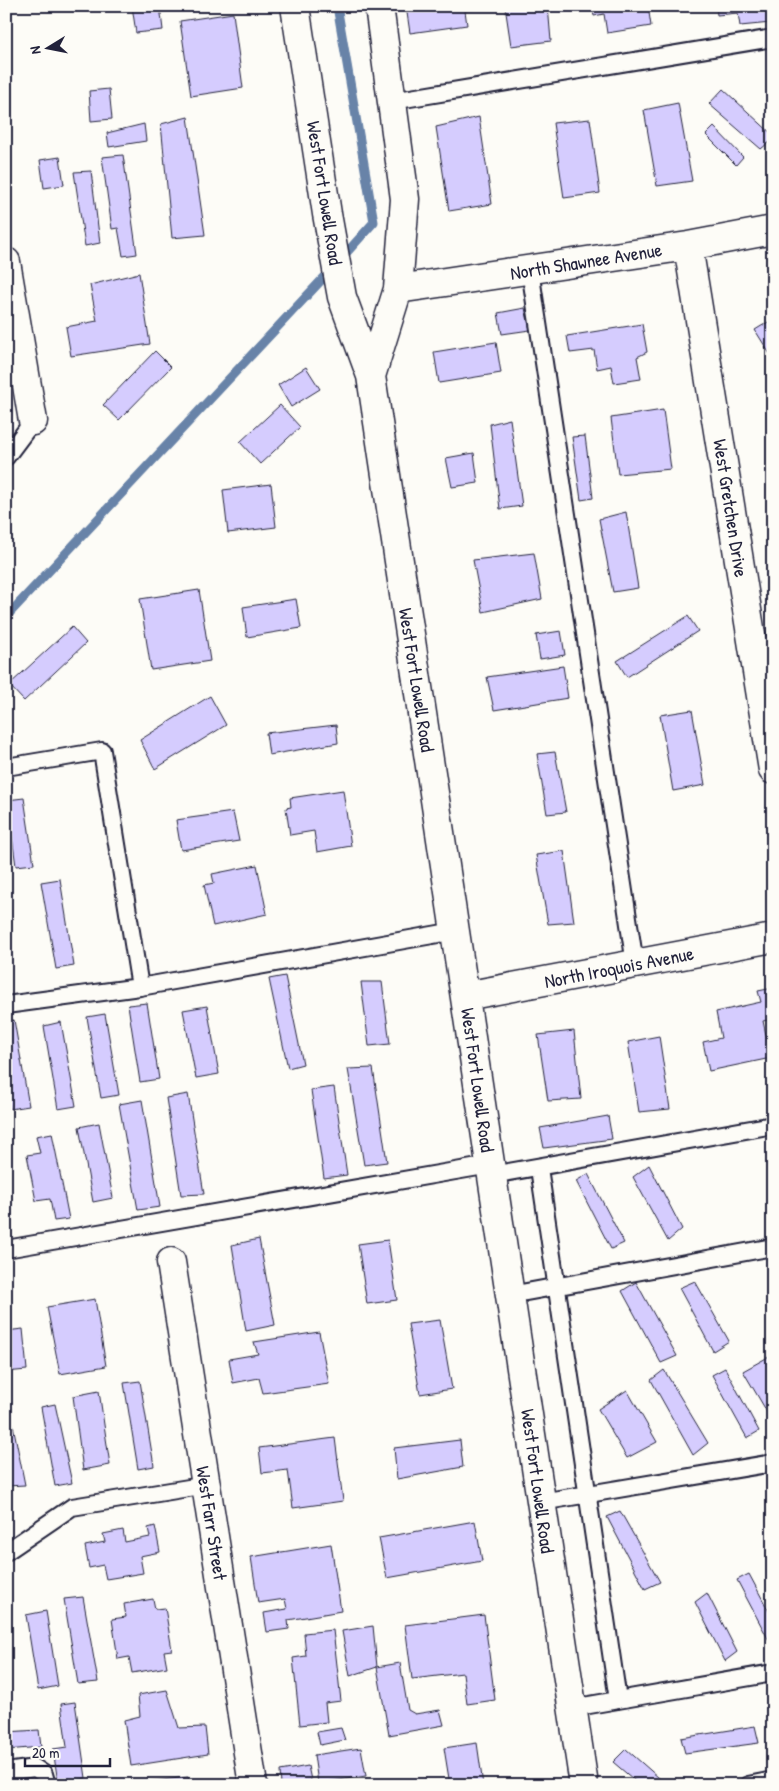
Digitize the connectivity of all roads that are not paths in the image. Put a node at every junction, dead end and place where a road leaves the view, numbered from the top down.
1 (295, 6) edge
2 (379, 6) edge
3 (773, 38) edge
4 (392, 101) junction
5 (773, 230) edge
6 (688, 246) junction
7 (6, 262) edge
8 (530, 270) junction
9 (398, 289) junction
10 (371, 376) junction
11 (33, 421) joint
12 (6, 457) edge
13 (6, 767) edge
14 (773, 770) edge
15 (455, 931) junction
16 (773, 938) edge
17 (635, 964) junction
18 (140, 986) junction
19 (465, 996) junction
20 (6, 1006) edge
21 (773, 1124) edge
22 (539, 1168) junction
23 (491, 1170) junction
24 (773, 1247) edge
25 (6, 1249) edge
26 (172, 1262) dead end
27 (556, 1286) junction
28 (510, 1295) junction
29 (773, 1464) edge
30 (206, 1485) junction
31 (587, 1495) junction
32 (541, 1502) junction
33 (6, 1552) edge
34 (773, 1673) edge
35 (618, 1700) junction
36 (572, 1708) junction
37 (6, 1772) edge
38 (773, 1780) edge
39 (48, 1785) edge
40 (253, 1785) edge
41 (584, 1785) edge
42 (748, 1785) edge

1 - 10 street, West Fort Lowell Road
2 - 4 street, West Fort Lowell Road
3 - 4 lane
4 - 9 street, West Fort Lowell Road
5 - 6 street, North Shawnee Avenue
6 - 8 street, North Shawnee Avenue
6 - 14 street, West Gretchen Drive
7 - 11 street
8 - 9 street, North Shawnee Avenue
8 - 17 lane
9 - 10 street, West Fort Lowell Road
10 - 15 street, West Fort Lowell Road
11 - 12 lane
13 - 18 lane
15 - 18 lane
15 - 19 street, West Fort Lowell Road
16 - 17 street, North Iroquois Avenue
17 - 19 street, North Iroquois Avenue
18 - 20 lane
19 - 23 street, West Fort Lowell Road
21 - 22 lane
22 - 23 lane
22 - 27 lane
23 - 25 lane
23 - 28 street, West Fort Lowell Road
24 - 27 lane
26 - 30 street, West Farr Street
27 - 28 lane
27 - 31 lane
28 - 32 street, West Fort Lowell Road
29 - 31 lane
30 - 33 lane
30 - 40 street, West Farr Street
31 - 32 lane
31 - 35 lane
32 - 36 street, West Fort Lowell Road
34 - 35 lane
35 - 36 lane
36 - 41 street, West Fort Lowell Road
37 - 39 lane
38 - 42 lane

